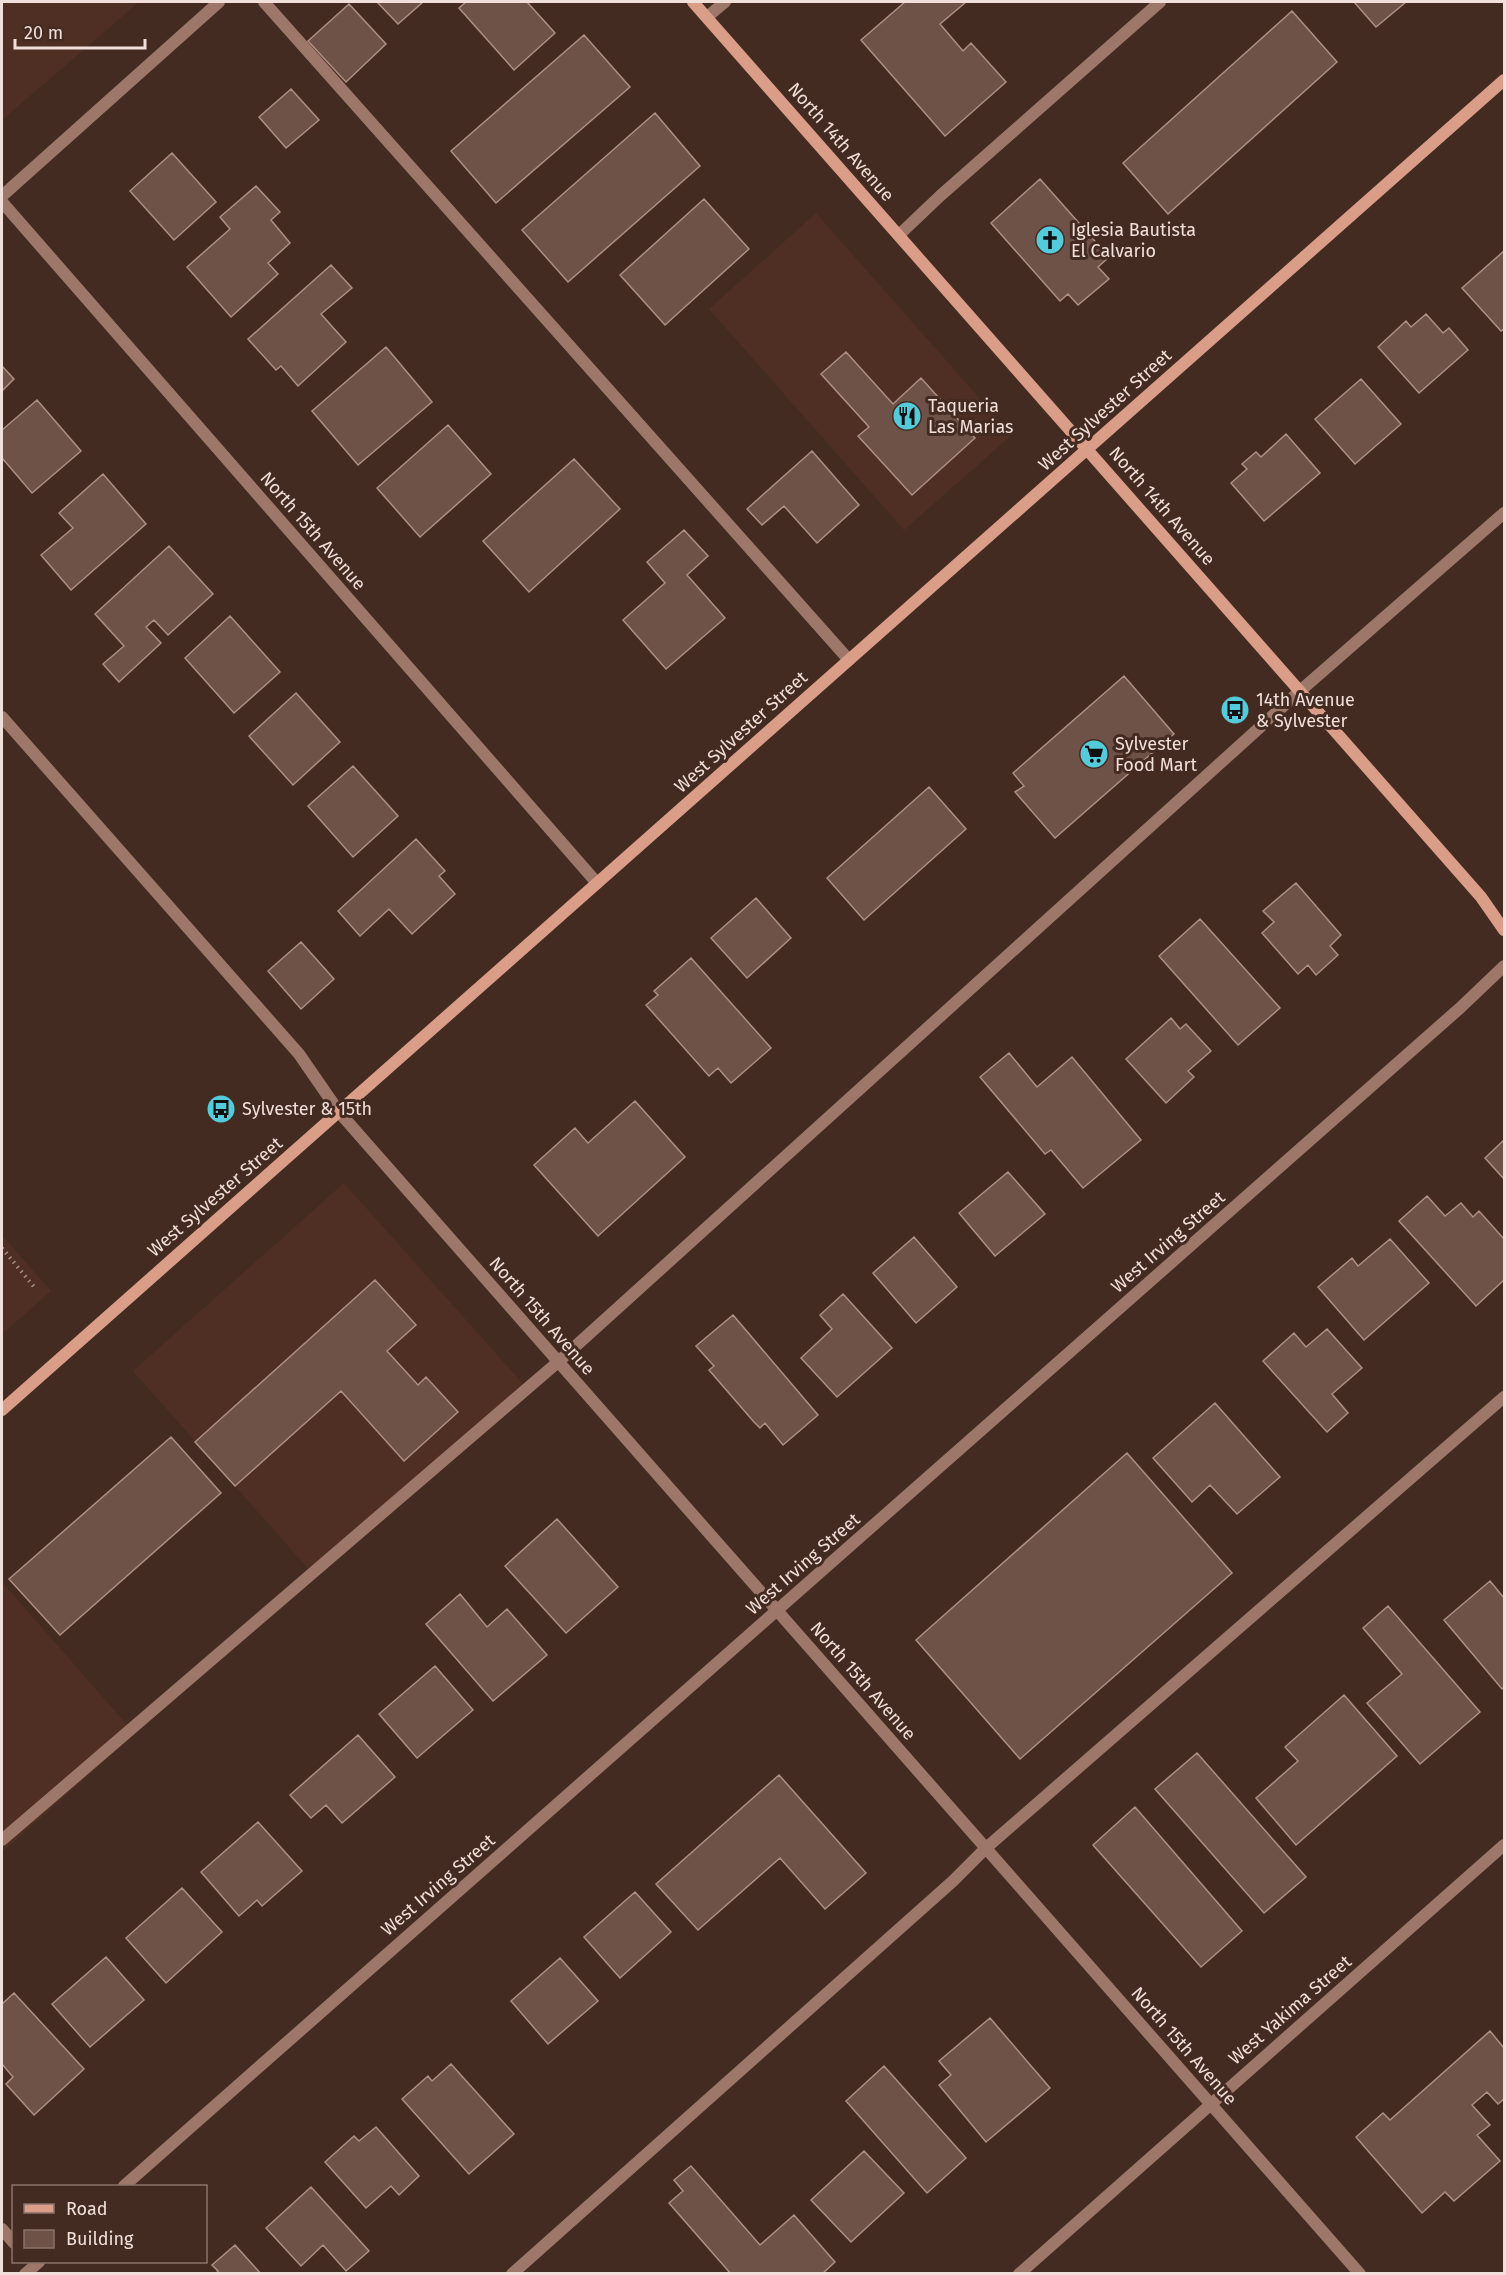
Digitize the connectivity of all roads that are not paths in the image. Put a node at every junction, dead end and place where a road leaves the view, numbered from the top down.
1 (219, 2) edge
2 (264, 2) edge
3 (693, 2) edge
4 (725, 2) edge
5 (1160, 2) edge
6 (707, 17) junction
7 (1504, 80) edge
8 (2, 196) edge
9 (2, 202) edge
10 (899, 235) junction
11 (1088, 450) junction
12 (1504, 513) edge
13 (849, 660) junction
14 (1300, 691) junction
15 (2, 717) edge
16 (597, 883) junction
17 (1504, 930) edge
18 (1504, 966) edge
19 (339, 1112) junction
20 (558, 1362) junction
21 (1504, 1397) edge
22 (2, 1410) edge
23 (777, 1611) junction
24 (2, 1840) edge
25 (1504, 1845) edge
26 (986, 1848) junction
27 (1211, 2104) junction
28 (126, 2185) edge
29 (2, 2229) edge
30 (12, 2241) edge
31 (513, 2274) edge
32 (1019, 2274) edge
33 (1360, 2274) edge

1 - 8 street
2 - 13 street
3 - 6 street, North 14th Avenue
4 - 6 street
5 - 10 street
6 - 10 street, North 14th Avenue
7 - 11 street, West Sylvester Street
9 - 16 street, North 15th Avenue
10 - 11 street, North 14th Avenue
11 - 13 street, West Sylvester Street
11 - 14 street, North 14th Avenue
12 - 14 street
13 - 16 street, West Sylvester Street
14 - 17 street, North 14th Avenue
14 - 20 street
15 - 19 street, North 15th Avenue
16 - 19 street, West Sylvester Street
18 - 23 street, West Irving Street
19 - 20 street, North 15th Avenue
19 - 22 street, West Sylvester Street
20 - 23 street, North 15th Avenue
20 - 24 street
21 - 26 street
23 - 26 street, North 15th Avenue
23 - 28 street, West Irving Street
25 - 27 street, West Yakima Street
26 - 27 street, North 15th Avenue
26 - 31 street
27 - 32 street, West Yakima Street
27 - 33 street, North 15th Avenue
29 - 30 street

